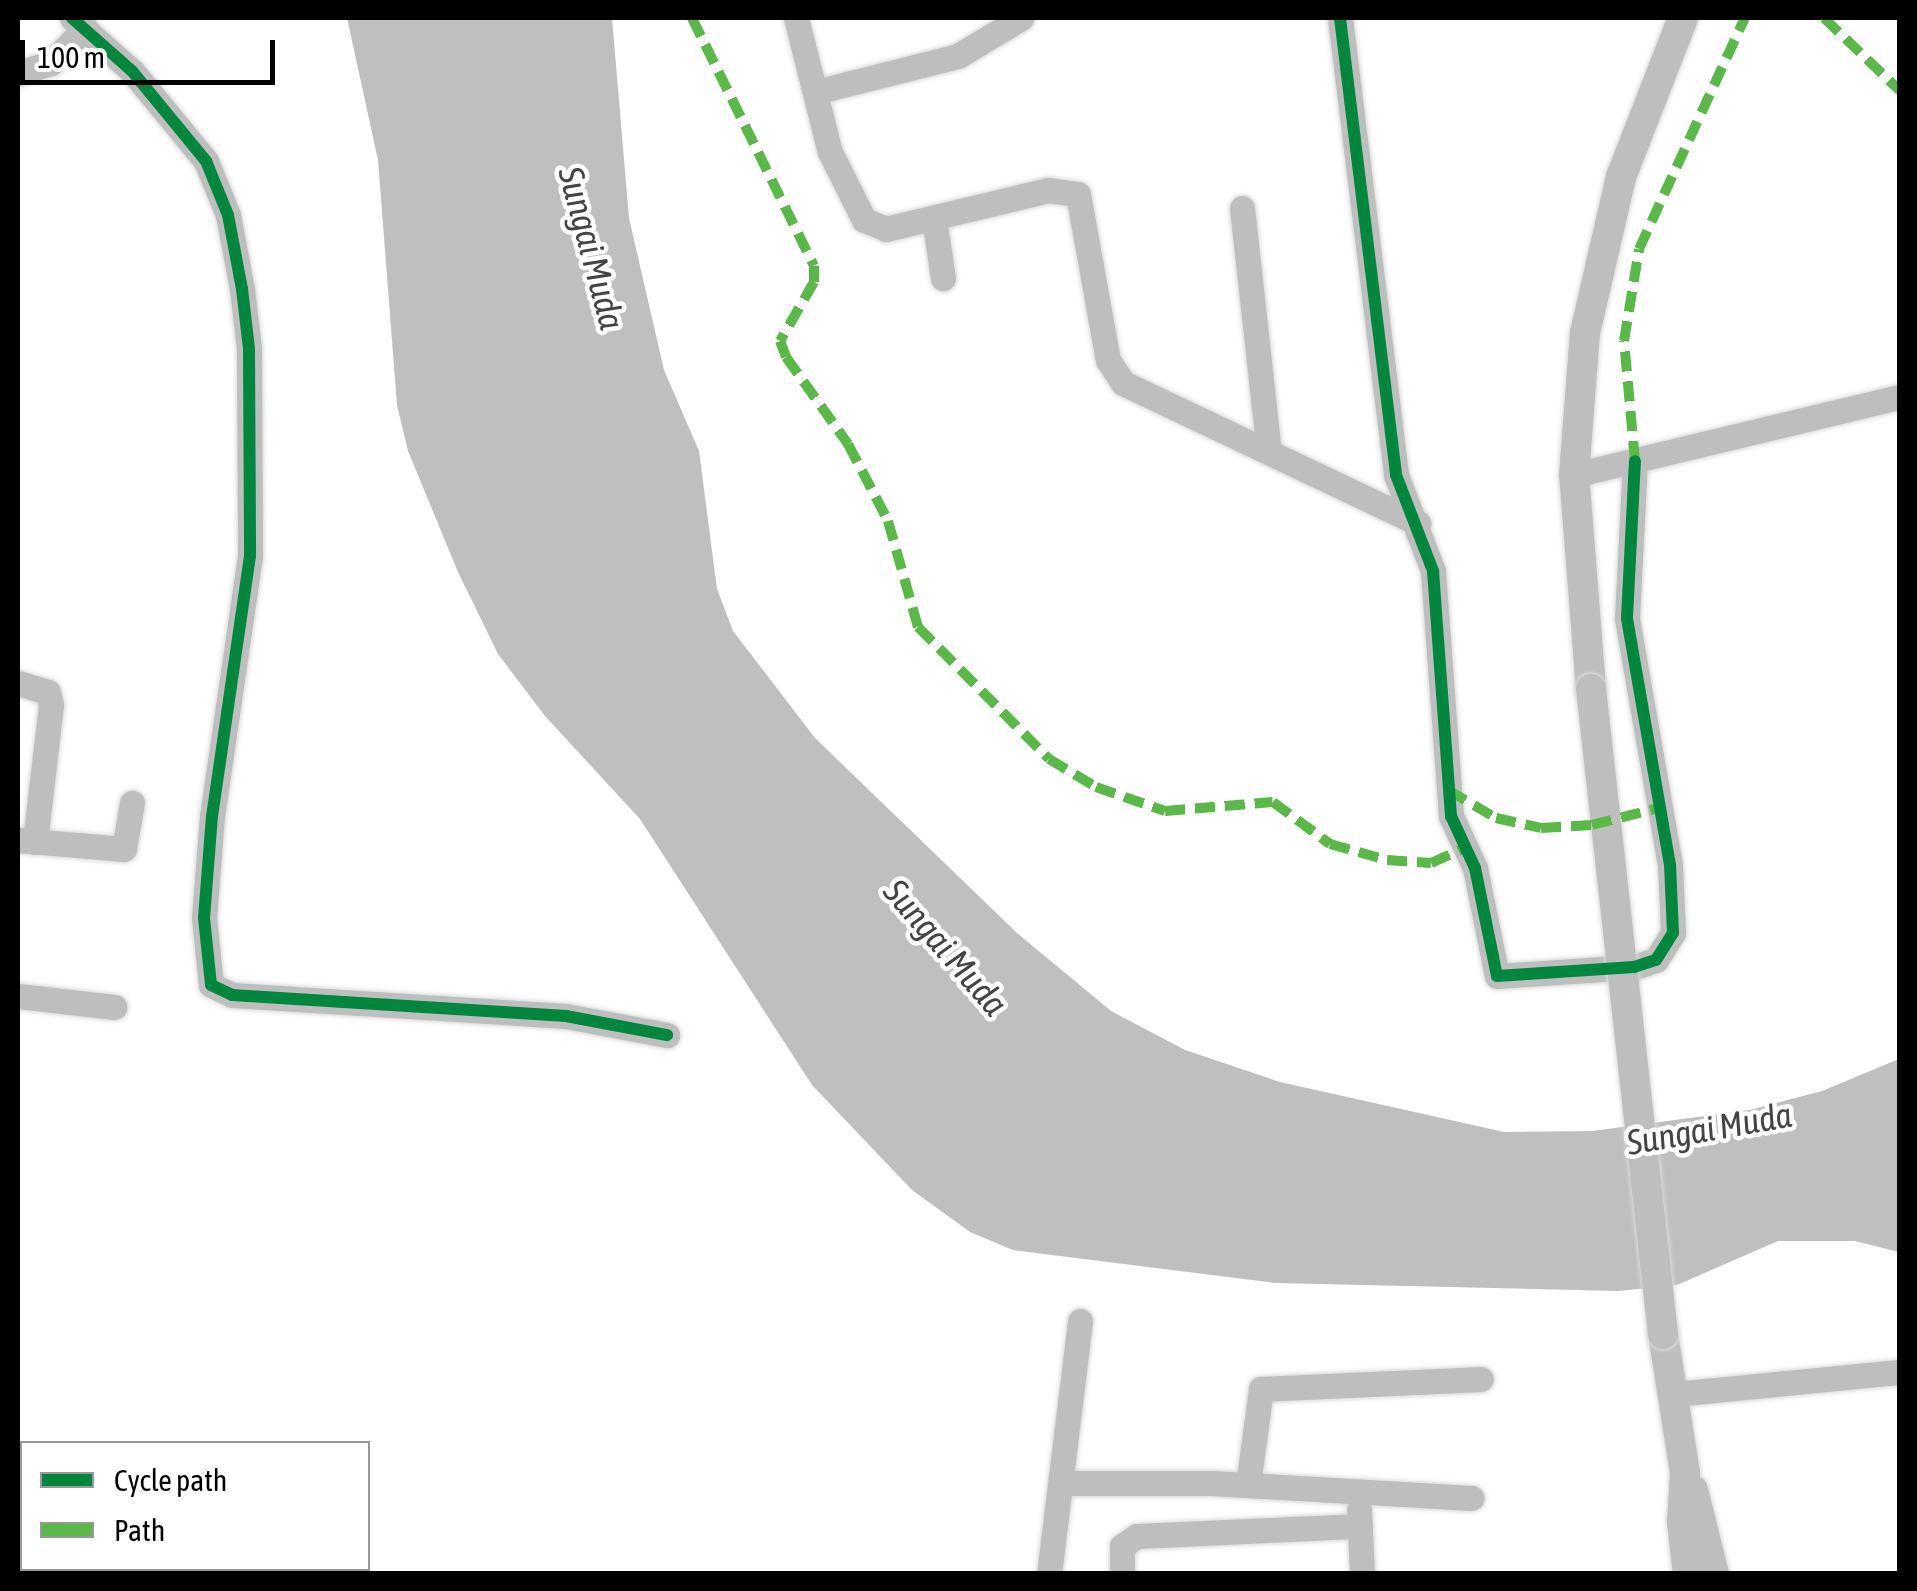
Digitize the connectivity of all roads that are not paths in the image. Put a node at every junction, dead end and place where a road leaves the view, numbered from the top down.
1 (796, 18) edge
2 (1021, 18) edge
3 (1340, 18) edge
4 (1682, 18) edge
5 (78, 23) edge
6 (18, 73) edge
7 (815, 92) junction
8 (1242, 208) dead end
9 (934, 218) junction
10 (943, 278) dead end
11 (1900, 397) edge
12 (1269, 451) junction
13 (1635, 461) junction
14 (1574, 475) junction
15 (1418, 524) junction
16 (18, 682) edge
17 (132, 802) dead end
18 (26, 841) edge
19 (18, 996) edge
20 (114, 1007) dead end
21 (666, 1035) dead end
22 (1080, 1321) dead end
23 (1900, 1372) edge
24 (1481, 1379) dead end
25 (1674, 1394) junction
26 (1685, 1473) junction
27 (1061, 1483) junction
28 (1248, 1484) junction
29 (1359, 1490) junction
30 (1472, 1498) dead end
31 (1360, 1526) junction
32 (1048, 1574) edge
33 (1122, 1574) edge
34 (1362, 1574) edge
35 (1688, 1574) edge
36 (1714, 1574) edge

1 - 7 street
2 - 7 street
3 - 15 street
4 - 14 main road
5 - 6 street
5 - 21 street
7 - 9 street
8 - 12 street
9 - 10 street
9 - 12 street
11 - 13 street
12 - 15 street
13 - 14 street
13 - 15 street
14 - 25 main road, bridge
16 - 18 street
17 - 18 street
19 - 20 street
22 - 27 street
23 - 25 street
24 - 28 street
25 - 26 main road
26 - 35 main road
26 - 36 main road
27 - 28 street
27 - 32 street
28 - 29 street
29 - 30 street
29 - 31 street
31 - 33 street
31 - 34 street

